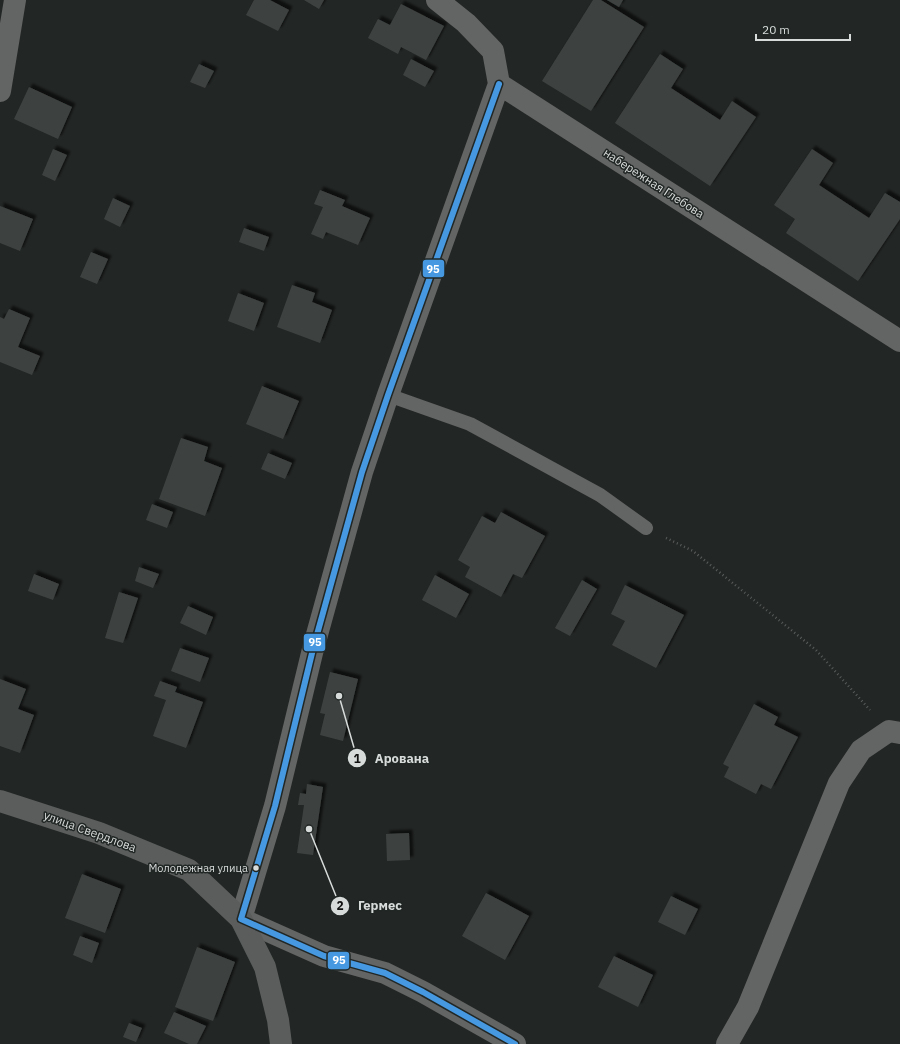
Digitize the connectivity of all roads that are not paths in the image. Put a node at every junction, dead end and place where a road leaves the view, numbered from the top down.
1 (15, 0) edge
2 (437, 0) edge
3 (500, 84) junction
4 (0, 91) edge
5 (900, 341) edge
6 (388, 395) junction
7 (646, 528) road end
8 (895, 732) edge
9 (0, 801) edge
10 (241, 919) junction
11 (281, 1044) edge
12 (515, 1044) edge
13 (727, 1044) edge

1 - 4 street
2 - 3 street
3 - 5 street, набережная Глебова
3 - 6 street
6 - 7 lane
6 - 10 street
8 - 13 street
9 - 10 street, улица Свердлова
10 - 11 street, улица Свердлова
10 - 12 street

